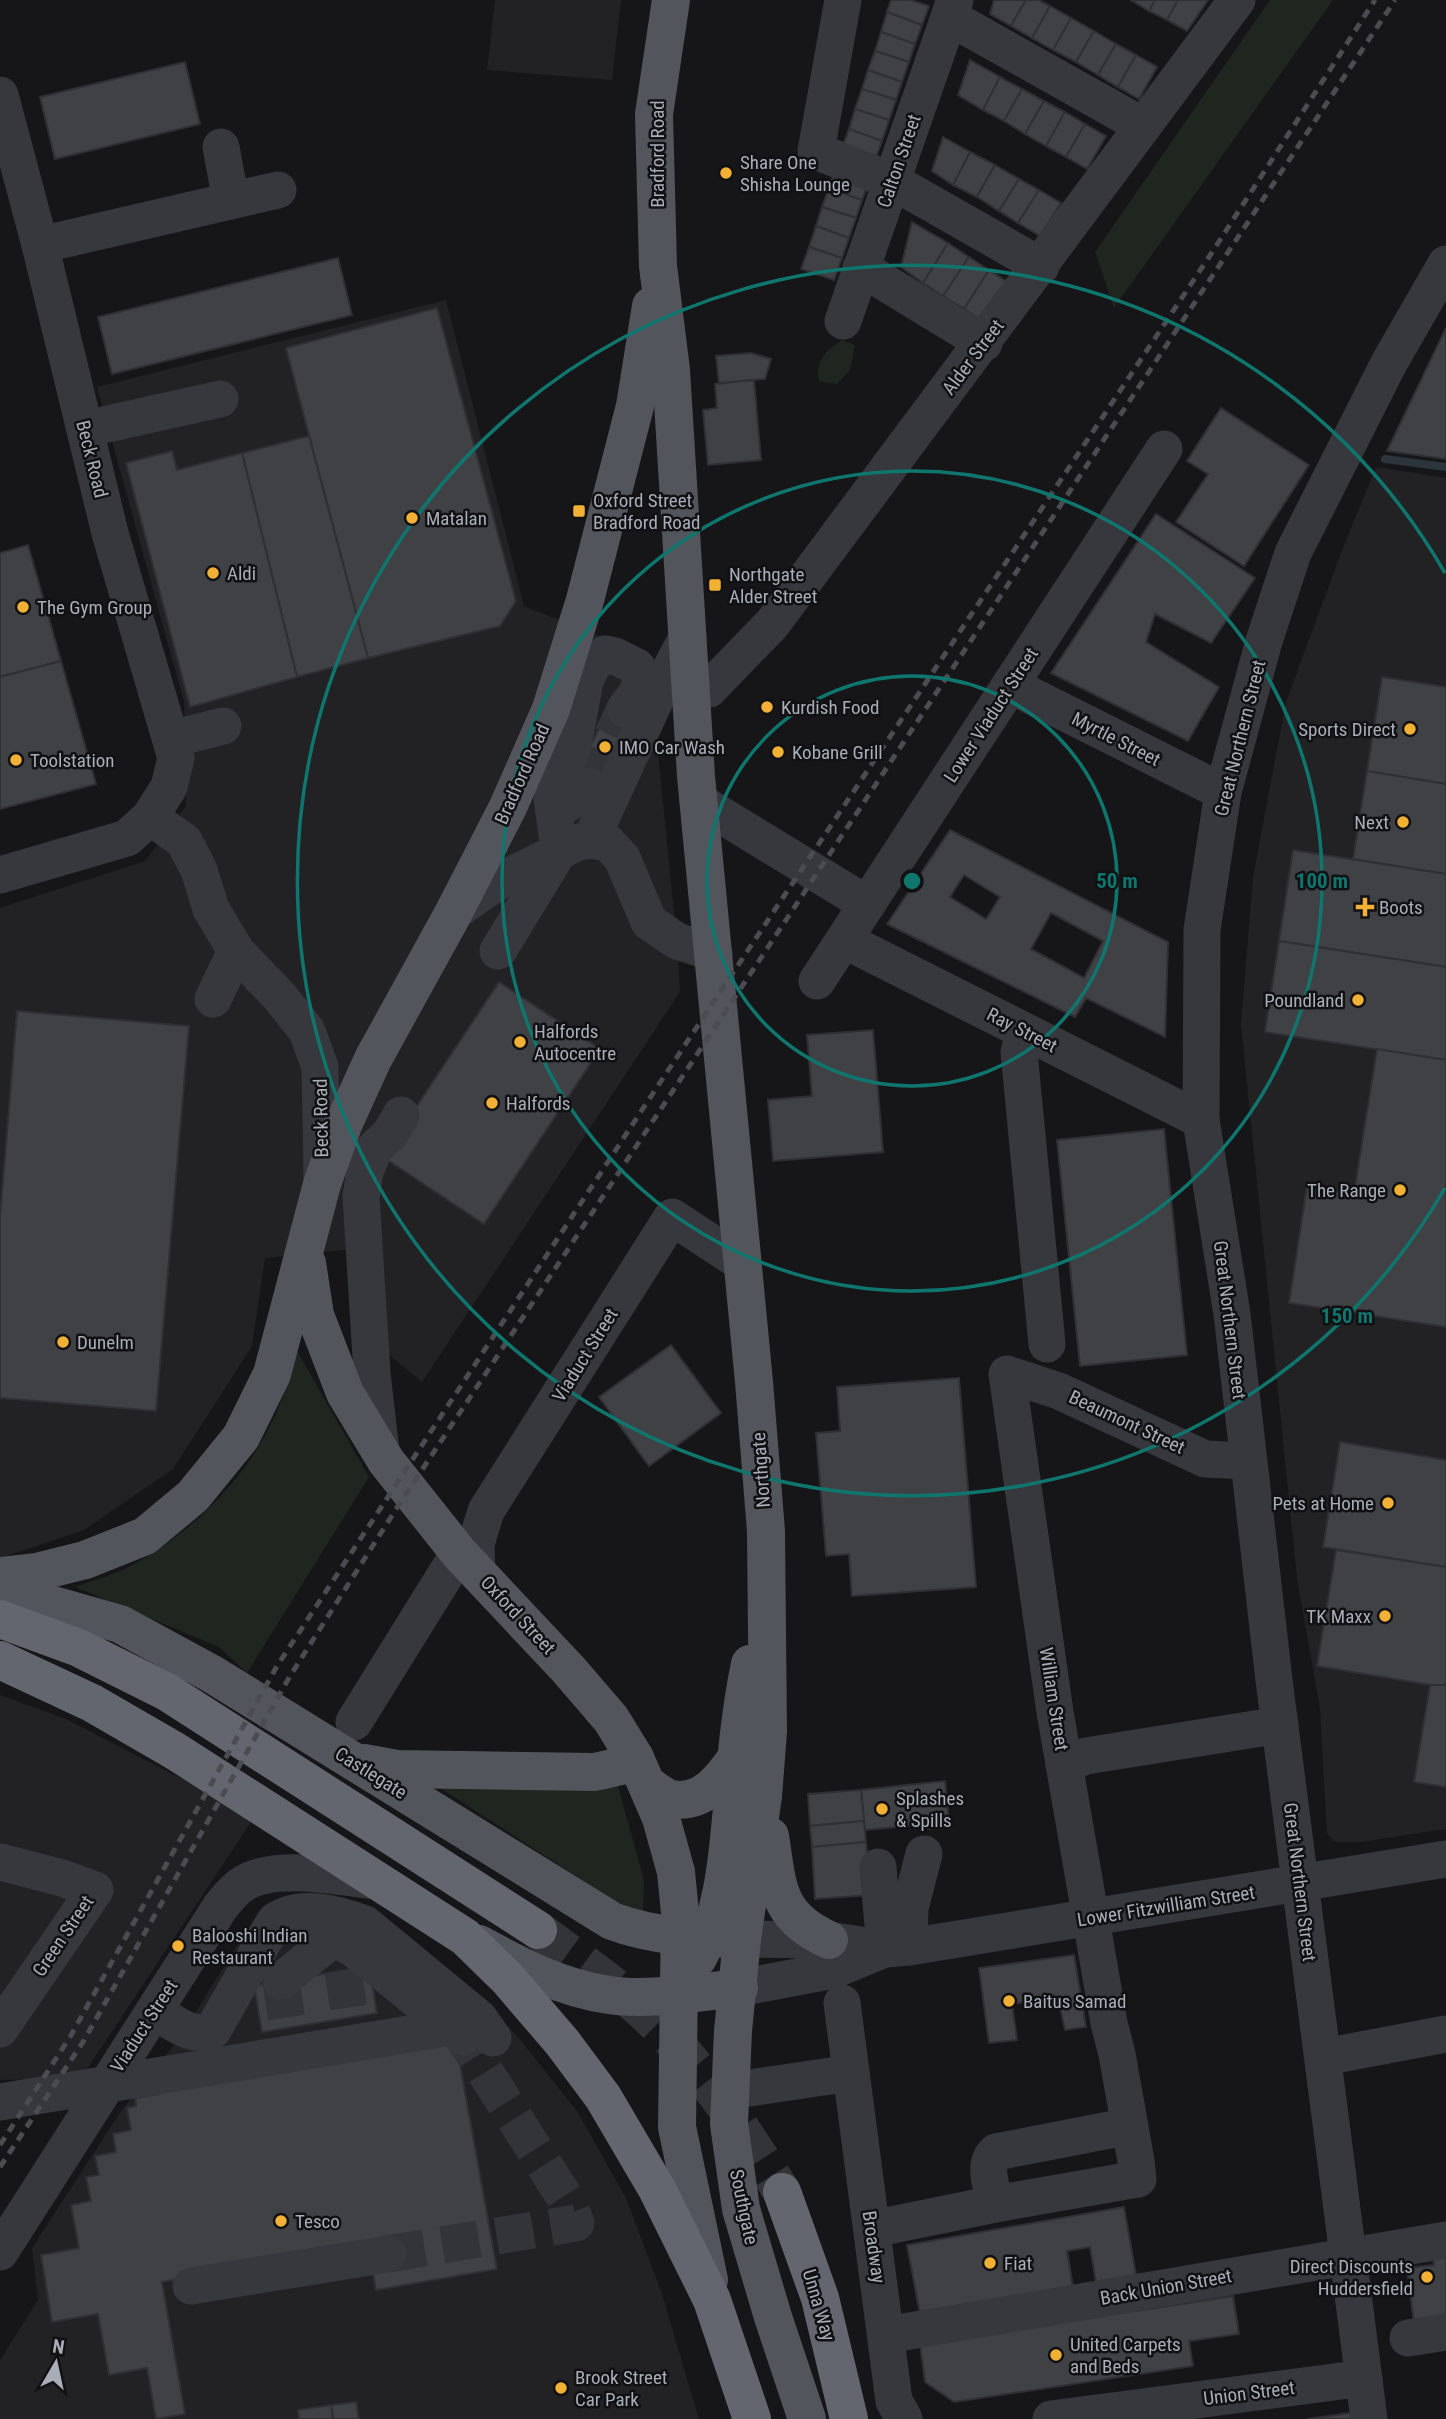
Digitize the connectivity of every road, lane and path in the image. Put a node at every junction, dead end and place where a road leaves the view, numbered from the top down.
1 (670, 0) edge
2 (843, 0) edge
3 (1237, 0) edge
4 (952, 8) edge
5 (0, 95) edge
6 (1143, 126) junction
7 (221, 147) dead end
8 (892, 181) junction
9 (278, 190) dead end
10 (231, 201) junction
11 (40, 246) junction
12 (1446, 264) edge
13 (658, 266) junction
14 (1041, 266) junction
15 (862, 268) junction
16 (843, 321) dead end
17 (984, 343) junction
18 (220, 399) dead end
19 (85, 429) junction
20 (1164, 449) dead end
21 (688, 636) junction
22 (1010, 685) junction
23 (691, 692) junction
24 (625, 709) tunnel mouth
25 (223, 726) dead end
26 (172, 739) junction
27 (589, 786) tunnel mouth
28 (1223, 792) junction
29 (698, 801) junction
30 (554, 812) junction
31 (150, 817) junction
32 (575, 846) junction
33 (0, 875) edge
34 (867, 904) junction
35 (454, 912) junction
36 (844, 940) junction
37 (236, 951) junction
38 (498, 951) dead end
39 (714, 953) junction
40 (817, 981) dead end
41 (213, 999) dead end
42 (1025, 1032) junction
43 (401, 1115) dead end
44 (1201, 1120) junction
45 (322, 1184) junction
46 (305, 1253) junction
47 (742, 1263) junction
48 (1047, 1344) dead end
49 (1007, 1374) joint
50 (381, 1452) junction
51 (1247, 1461) junction
52 (468, 1562) junction
53 (0, 1576) edge
54 (765, 1587) junction
55 (0, 1596) edge
56 (0, 1619) edge
57 (0, 1660) edge
58 (354, 1722) dead end
59 (1280, 1725) junction
60 (737, 1757) junction
61 (348, 1759) junction
62 (1064, 1765) junction
63 (641, 1772) junction
64 (763, 1796) junction
65 (924, 1854) dead end
66 (1446, 1859) edge
67 (0, 1862) edge
68 (878, 1867) dead end
69 (376, 1881) junction
70 (1300, 1884) junction
71 (1091, 1918) junction
72 (275, 1921) junction
73 (538, 1930) tunnel mouth
74 (465, 1937) junction
75 (710, 1938) junction
76 (829, 1940) junction
77 (897, 1948) junction
78 (343, 1952) junction
79 (281, 1981) dead end
80 (739, 1988) junction
81 (679, 1994) junction
82 (842, 2003) dead end
83 (154, 2011) junction
84 (0, 2029) edge
85 (469, 2034) junction
86 (1446, 2034) edge
87 (1324, 2057) junction
88 (851, 2073) junction
89 (106, 2085) junction
90 (729, 2091) junction
91 (0, 2102) edge
92 (1130, 2126) junction
93 (782, 2192) tunnel mouth
94 (995, 2204) junction
95 (872, 2229) junction
96 (1446, 2240) edge
97 (0, 2252) edge
98 (388, 2254) tunnel mouth
99 (1348, 2256) junction
100 (191, 2286) dead end
101 (712, 2300) junction
102 (1446, 2332) edge
103 (886, 2334) junction
104 (1408, 2338) dead end
105 (1364, 2378) junction
106 (1217, 2408) edge
107 (752, 2419) edge
108 (807, 2419) edge
109 (849, 2419) edge
110 (904, 2419) edge
111 (1051, 2419) edge
112 (1369, 2419) edge

1 - 13 main road, Bradford Road
2 - 8 street
3 - 6 street, Alder Street
4 - 6 street
4 - 8 street, Calton Street
5 - 11 street, Beck Road
6 - 14 street, Alder Street
7 - 10 street
8 - 14 street
8 - 15 street, Calton Street
9 - 10 street
10 - 11 street
11 - 19 street, Beck Road
12 - 28 street, Great Northern Street
13 - 21 main road, Bradford Road
13 - 35 main road, Bradford Road
14 - 17 street, Alder Street
15 - 16 street, Calton Street
15 - 17 street
17 - 23 street, Alder Street
18 - 19 street
19 - 26 street, Beck Road
20 - 22 street, Lower Viaduct Street
21 - 23 main road, Bradford Road
21 - 32 street
22 - 28 street, Myrtle Street
22 - 34 street, Lower Viaduct Street
23 - 29 main road, Bradford Road
24 - 30 street
25 - 26 street
26 - 31 street, Beck Road
27 - 30 street
28 - 44 street, Great Northern Street
29 - 34 street
29 - 39 main road, Bradford Road
30 - 32 street
31 - 33 street, Beck Road
31 - 37 street, Beck Road
32 - 35 street
32 - 38 street
32 - 39 street
34 - 36 street, Lower Viaduct Street
35 - 45 main road, Bradford Road
36 - 40 street, Lower Viaduct Street
36 - 42 street, Ray Street
37 - 41 street
37 - 45 street, Beck Road
39 - 47 main road, Northgate
42 - 44 street, Ray Street
42 - 48 street
43 - 50 street
44 - 51 street, Great Northern Street
45 - 46 main road, Bradford Road
46 - 50 main road, Oxford Street
46 - 53 main road, Bradford Road
47 - 52 street, Viaduct Street
47 - 54 main road, Northgate
49 - 51 street, Beaumont Street
49 - 62 street, William Street
50 - 52 main road, Oxford Street
51 - 59 street, Great Northern Street
52 - 58 street, Viaduct Street
52 - 63 main road, Oxford Street
54 - 60 main road
54 - 64 main road, Northgate
55 - 61 main road, Castlegate
56 - 73 highway
57 - 69 highway
59 - 62 street
59 - 70 street, Great Northern Street
60 - 63 main road
60 - 75 main road
61 - 63 main road
61 - 75 main road, Castlegate
62 - 71 street, William Street
63 - 75 main road, Oxford Street
64 - 75 main road, Northgate
64 - 76 main road
65 - 77 street
66 - 70 street, Lower Fitzwilliam Street
67 - 84 street, Green Street
68 - 77 street
69 - 74 highway
69 - 83 street, Viaduct Street
70 - 71 street, Lower Fitzwilliam Street
70 - 87 street, Great Northern Street
71 - 77 street, Lower Fitzwilliam Street
71 - 92 street, William Street
72 - 78 street
72 - 83 street
72 - 85 street
74 - 81 main road
74 - 101 highway
75 - 76 street, Lower Fitzwilliam Street
75 - 80 main road, Northgate
75 - 81 main road
76 - 77 street, Lower Fitzwilliam Street
77 - 80 street, Lower Fitzwilliam Street
78 - 79 street
78 - 85 street
80 - 81 main road
80 - 90 main road, Southgate
81 - 101 main road
82 - 88 street, Broadway
83 - 89 street, Viaduct Street
85 - 89 street
86 - 87 street
87 - 99 street, Great Northern Street
88 - 90 street
88 - 95 street, Broadway
89 - 91 street
89 - 97 street, Viaduct Street
90 - 108 main road, Southgate
92 - 94 street
92 - 94 street, William Street
93 - 109 highway, Unna Way
94 - 95 street
95 - 103 street, Broadway
96 - 99 street, Back Union Street
98 - 100 street
99 - 103 street, Back Union Street
99 - 105 street, Great Northern Street
101 - 107 highway
102 - 104 street
103 - 110 street, Broadway
105 - 106 street, Union Street
105 - 112 street, Great Northern Street
106 - 111 street, Union Street

